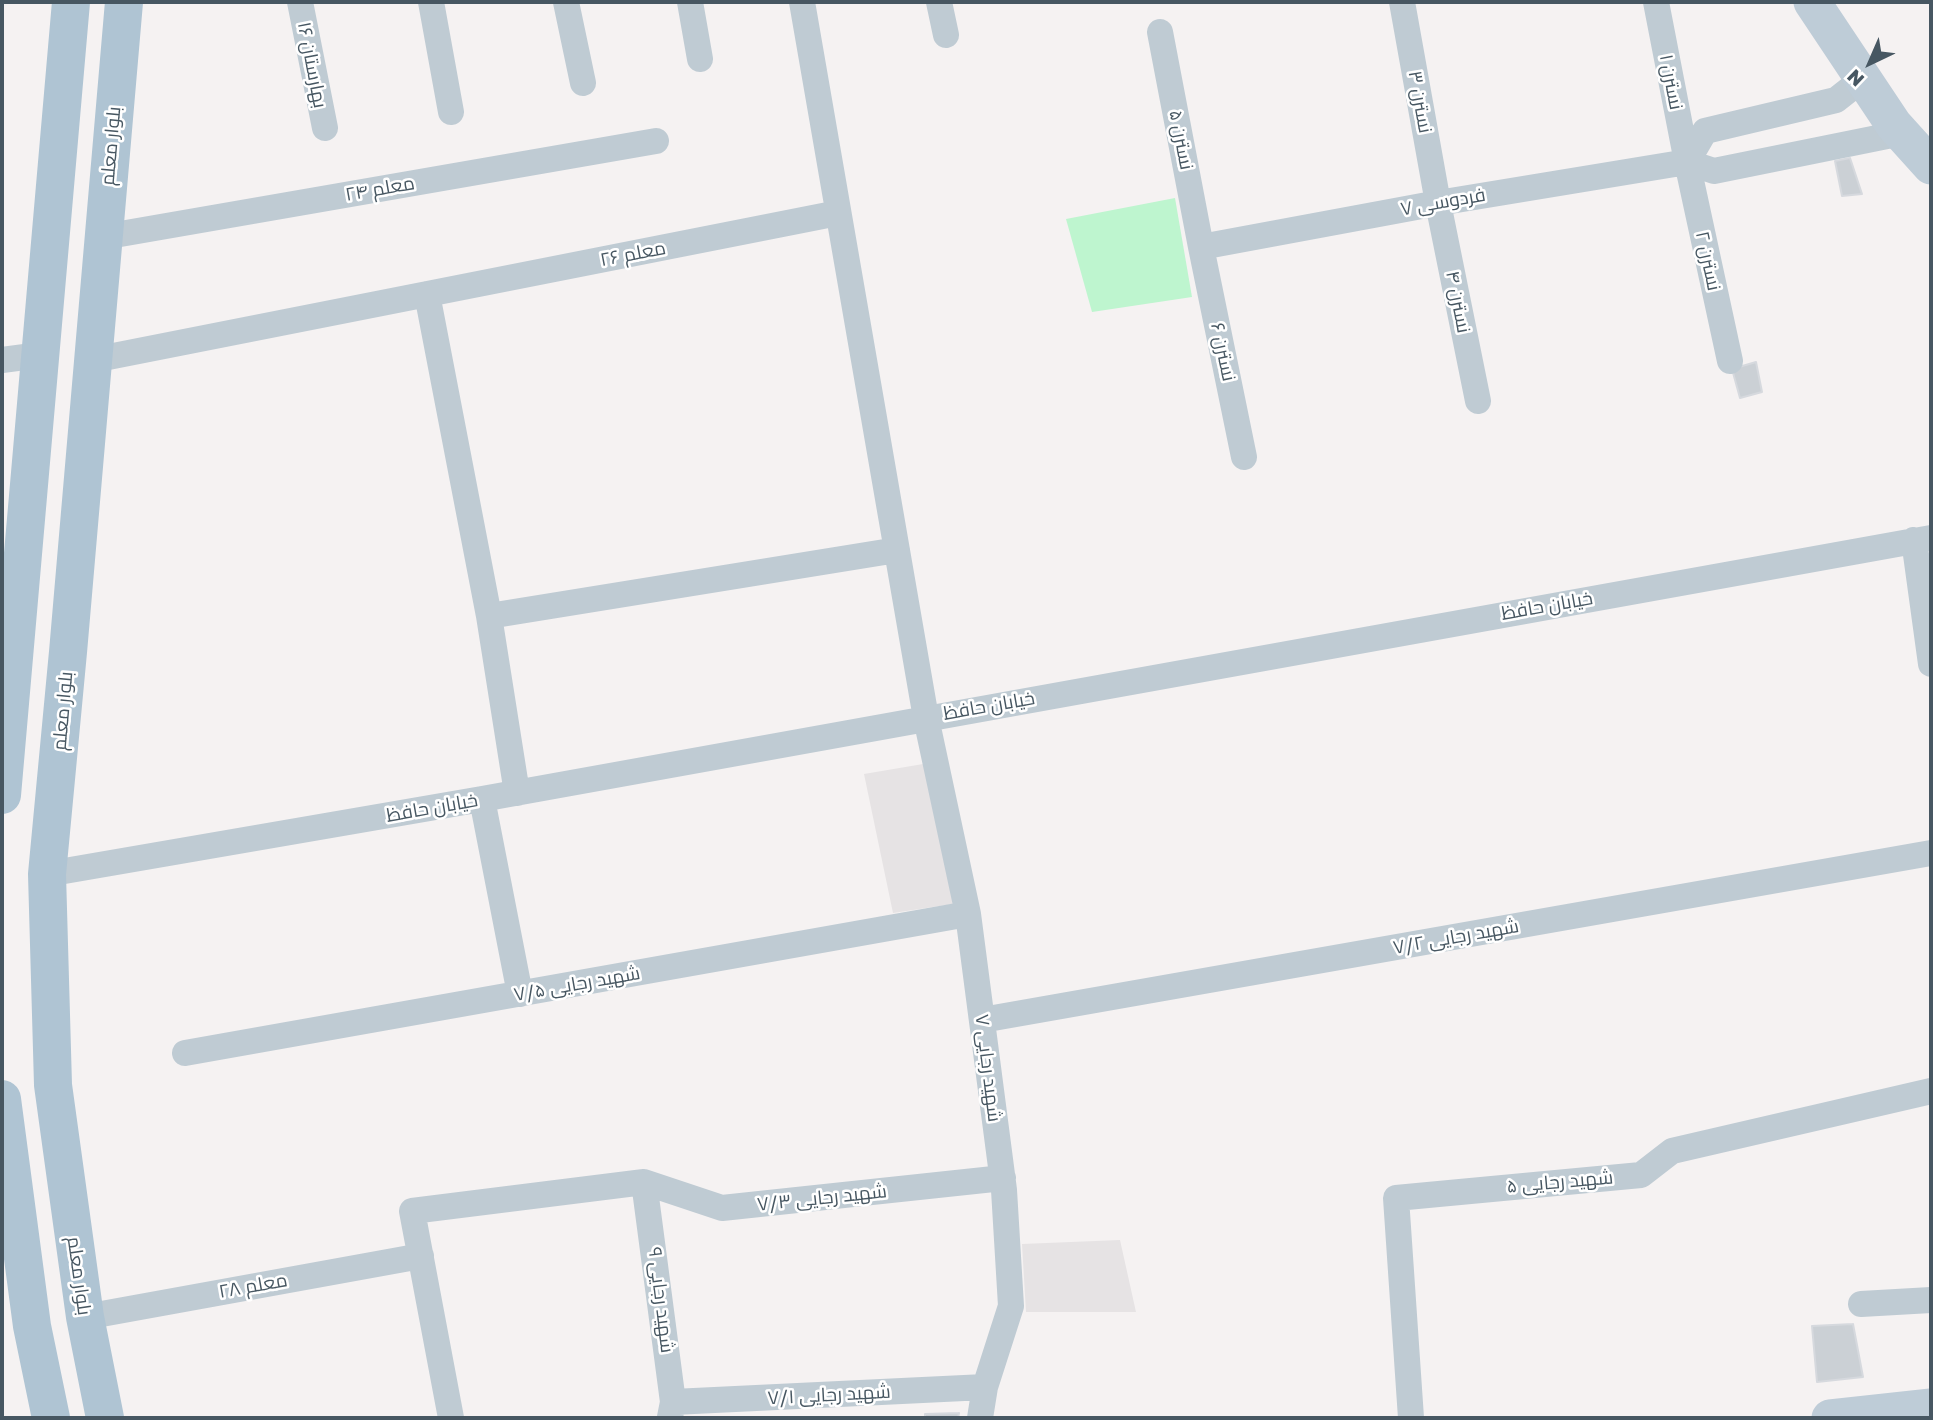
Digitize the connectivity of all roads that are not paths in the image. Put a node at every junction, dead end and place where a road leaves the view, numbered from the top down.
1 (71, 2) edge
2 (124, 2) edge
3 (300, 2) edge
4 (431, 2) edge
5 (566, 2) edge
6 (690, 2) edge
7 (802, 2) edge
8 (939, 2) edge
9 (1402, 2) edge
10 (1656, 2) edge
11 (1812, 2) edge
12 (1160, 32) dead end
13 (946, 34) dead end
14 (700, 59) dead end
15 (65, 69) junction
16 (117, 70) junction
17 (1858, 71) junction
18 (583, 83) dead end
19 (452, 112) dead end
20 (325, 128) dead end
21 (1902, 133) junction
22 (656, 141) dead end
23 (1686, 162) junction
24 (1931, 166) edge
25 (1438, 203) junction
26 (838, 213) junction
27 (103, 237) junction
28 (1201, 247) junction
29 (427, 294) junction
30 (40, 355) junction
31 (2, 360) edge
32 (93, 360) junction
33 (1730, 360) dead end
34 (1478, 401) dead end
35 (1244, 457) dead end
36 (1923, 539) edge
37 (897, 550) junction
38 (489, 616) junction
39 (1931, 664) edge
40 (926, 718) junction
41 (517, 793) junction
42 (2, 795) edge
43 (482, 799) junction
44 (1931, 853) edge
45 (47, 874) junction
46 (968, 914) junction
47 (520, 994) junction
48 (982, 1020) junction
49 (185, 1053) dead end
50 (1931, 1091) edge
51 (2, 1099) edge
52 (1003, 1178) junction
53 (644, 1182) junction
54 (421, 1256) junction
55 (14, 1285) edge
56 (1931, 1300) edge
57 (1861, 1304) dead end
58 (85, 1317) junction
59 (985, 1387) junction
60 (1931, 1407) edge
61 (672, 1410) edge
62 (1877, 1416) edge
63 (51, 1418) edge
64 (105, 1418) edge
65 (451, 1418) edge
66 (980, 1418) edge
67 (1411, 1418) edge
68 (1830, 1418) edge

1 - 15 main road
2 - 16 main road, بلوار معلم
3 - 20 street, بهارستان ۱۶
4 - 19 street
5 - 18 street
6 - 14 street
7 - 26 street, شهید رجایی ۷
8 - 13 street
9 - 25 street, نسترن ۳
10 - 23 street, نسترن ۱
11 - 17 main road
12 - 28 street, نسترن ۵
15 - 16 main road
15 - 30 main road
16 - 27 main road, بلوار معلم
17 - 21 main road
17 - 23 street
21 - 23 street, فردوسی ۷
21 - 24 main road
22 - 27 street, معلم ۲۴
23 - 25 street, فردوسی ۷
23 - 33 street, نسترن ۲
25 - 28 street, فردوسی ۷
25 - 34 street, نسترن ۴
26 - 29 street, معلم ۲۶
26 - 37 street, شهید رجایی ۷
27 - 32 main road, بلوار معلم
28 - 35 street, نسترن ۶
29 - 32 street, معلم ۲۶
29 - 38 street
30 - 31 street
30 - 42 main road
32 - 45 main road, بلوار معلم
36 - 39 street
36 - 40 street, خیابان حافظ
37 - 38 street
37 - 40 street, شهید رجایی ۷
38 - 41 street
40 - 41 street, خیابان حافظ
40 - 46 street, شهید رجایی ۷
41 - 43 street, خیابان حافظ
43 - 45 street, خیابان حافظ
43 - 47 street
44 - 48 street, شهید رجایی ۷/۲
45 - 58 main road, بلوار معلم
46 - 47 street, شهید رجایی ۷/۵
46 - 48 street, شهید رجایی ۷
47 - 49 street, شهید رجایی ۷/۵
48 - 52 street, شهید رجایی ۷
50 - 67 street, شهید رجایی ۵
51 - 55 main road
52 - 53 street, شهید رجایی ۷/۳
52 - 59 street, شهید رجایی ۷
53 - 54 street
53 - 61 street, شهید رجایی ۹
54 - 58 street, معلم ۲۸
54 - 65 street
55 - 63 main road
56 - 57 street
58 - 64 main road, بلوار معلم
59 - 61 street, شهید رجایی ۷/۱
59 - 66 street, شهید رجایی ۷
60 - 62 main road
62 - 68 main road

